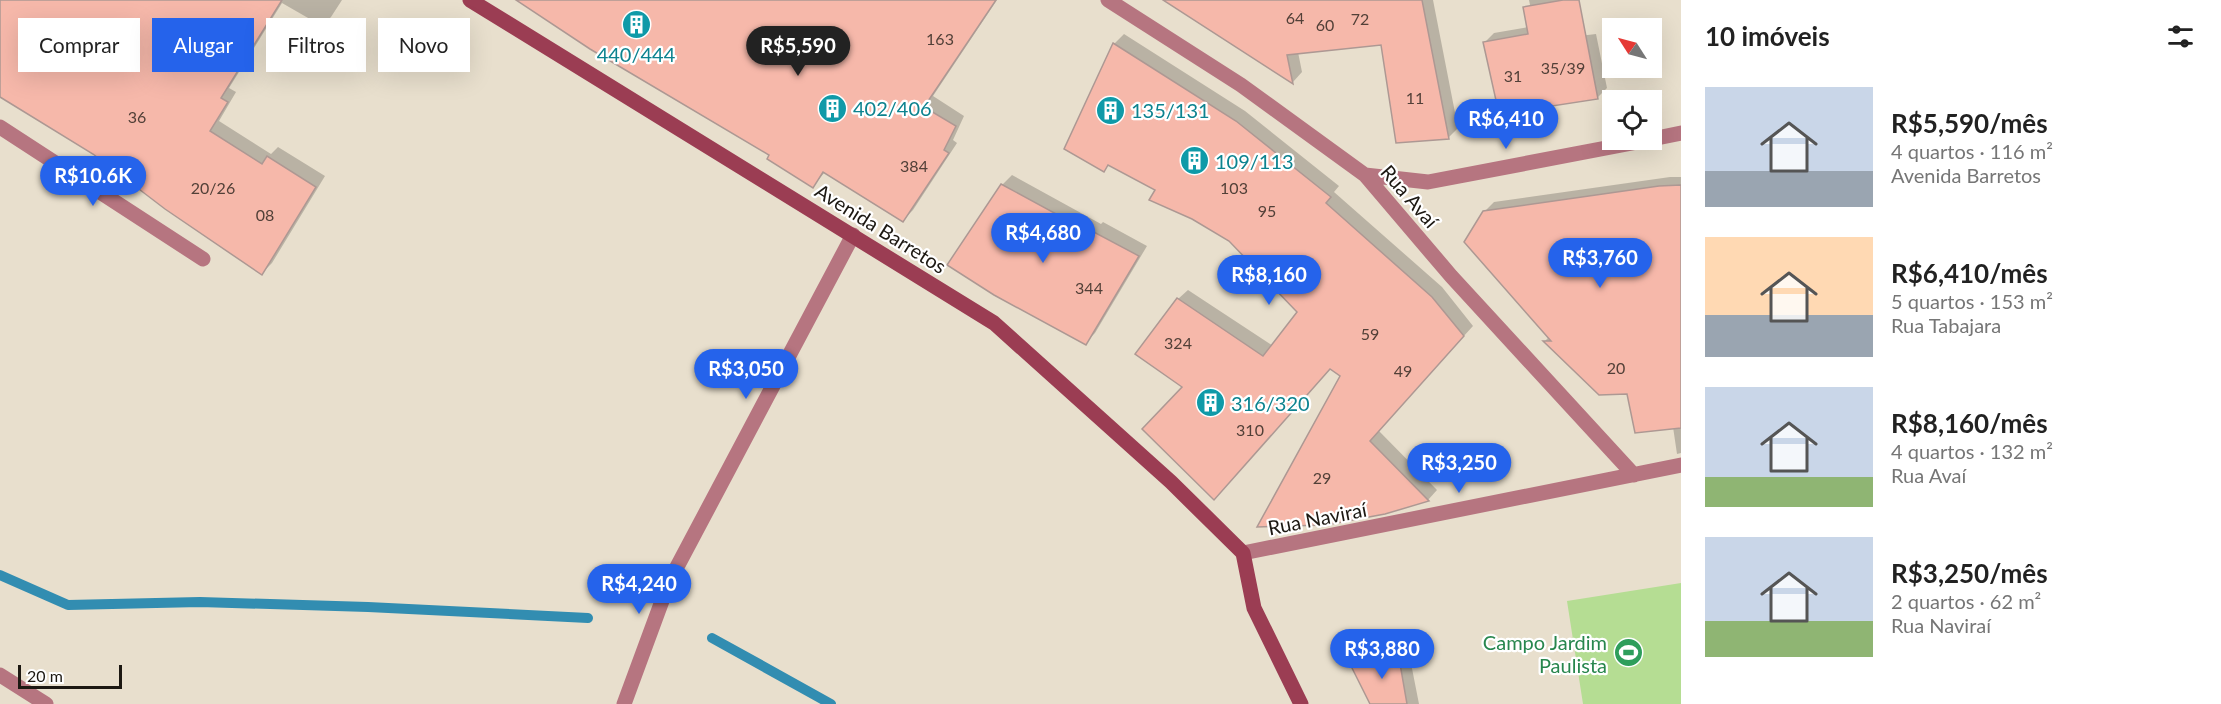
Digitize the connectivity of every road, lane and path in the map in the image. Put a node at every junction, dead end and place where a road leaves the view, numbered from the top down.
1 (470, 0) edge
2 (1108, 0) edge
3 (0, 127) edge
4 (1681, 133) edge
5 (1662, 137) edge
6 (1602, 148) edge
7 (1365, 175) junction
8 (853, 235) junction
9 (203, 259) dead end
10 (1681, 465) edge
11 (1634, 475) junction
12 (1243, 553) junction
13 (0, 675) edge
14 (45, 704) edge
15 (624, 704) edge
16 (1301, 704) edge

1 - 8 street, Avenida Barretos
2 - 7 street, Rua Avaí
3 - 9 street
4 - 5 street
6 - 7 street
7 - 11 street, Rua Avaí
8 - 12 street, Avenida Barretos
8 - 15 street
10 - 11 street, Rua Naviraí
11 - 12 street, Rua Naviraí
12 - 16 street
13 - 14 street

